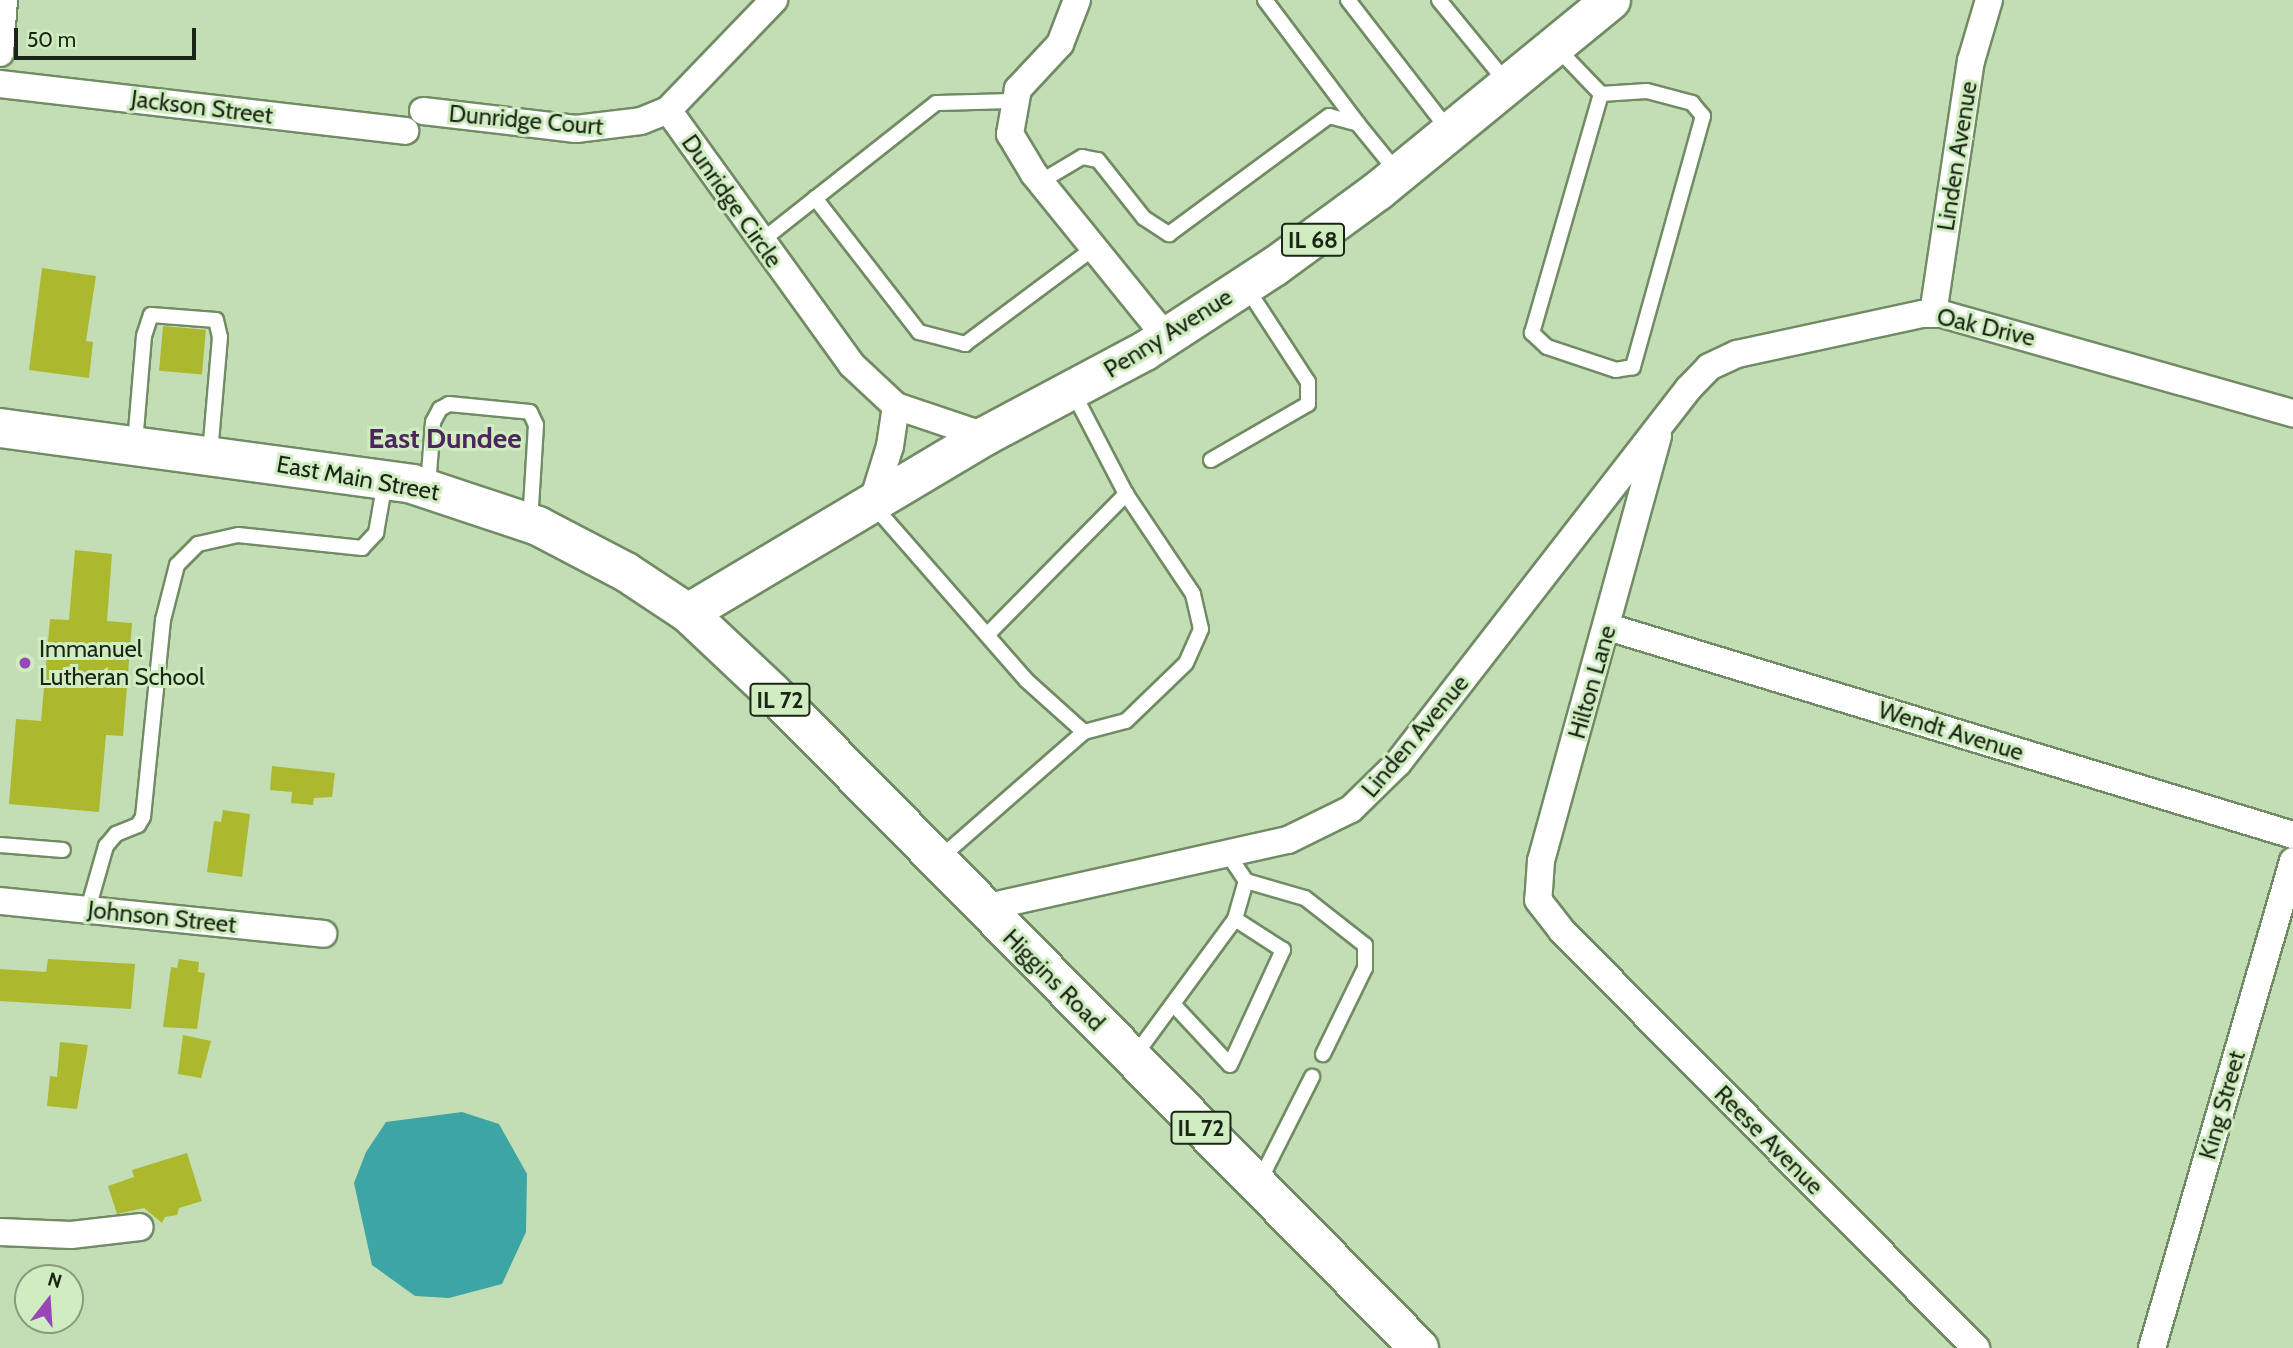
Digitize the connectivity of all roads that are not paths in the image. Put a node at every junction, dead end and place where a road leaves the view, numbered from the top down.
1 (4, 0) edge
2 (774, 0) edge
3 (1077, 0) edge
4 (1265, 0) edge
5 (1349, 0) edge
6 (1439, 0) edge
7 (1611, 0) edge
8 (1989, 0) edge
9 (1555, 46) junction
10 (0, 53) edge
11 (0, 84) edge
12 (1508, 84) junction
13 (1601, 94) junction
14 (1014, 101) junction
15 (668, 110) junction
16 (422, 111) dead end
17 (1358, 124) junction
18 (405, 131) dead end
19 (1450, 132) junction
20 (1399, 174) junction
21 (1040, 182) junction
22 (815, 198) junction
23 (760, 242) junction
24 (1094, 248) junction
25 (1245, 286) junction
26 (1933, 314) junction
27 (1166, 337) junction
28 (1073, 390) junction
29 (896, 406) junction
30 (2293, 413) edge
31 (1661, 425) junction
32 (0, 428) edge
33 (985, 436) junction
34 (135, 443) junction
35 (210, 454) junction
36 (1211, 460) dead end
37 (385, 479) junction
38 (428, 488) junction
39 (1126, 494) junction
40 (872, 504) junction
41 (530, 523) junction
42 (688, 613) junction
43 (1608, 627) junction
44 (988, 634) junction
45 (1084, 732) junction
46 (2293, 835) edge
47 (0, 845) edge
48 (63, 850) dead end
49 (1228, 854) junction
50 (937, 861) junction
51 (2293, 861) edge
52 (1246, 881) junction
53 (0, 901) edge
54 (983, 908) junction
55 (88, 909) junction
56 (1235, 919) junction
57 (1562, 931) joint
58 (323, 934) dead end
59 (1172, 1004) junction
60 (1323, 1054) dead end
61 (1133, 1059) junction
62 (1312, 1076) dead end
63 (1257, 1185) junction
64 (140, 1227) dead end
65 (0, 1232) edge
66 (1419, 1348) edge
67 (1976, 1348) edge
68 (2152, 1348) edge

1 - 10 street
2 - 15 street, Dunridge Circle
3 - 14 street
4 - 17 lane
5 - 19 lane
6 - 12 lane
7 - 9 main road, Penny Avenue / IL 68
8 - 26 street, Linden Avenue
9 - 12 main road, Penny Avenue / IL 68
9 - 13 lane
11 - 18 street, Jackson Street
12 - 19 main road, Penny Avenue / IL 68
13 - 13 lane
14 - 21 street
14 - 22 lane
15 - 16 street, Dunridge Court
15 - 23 street, Dunridge Circle
17 - 20 lane
17 - 21 lane
19 - 20 main road, Penny Avenue / IL 68
20 - 25 main road, Penny Avenue / IL 68
21 - 24 street
22 - 23 lane
22 - 24 lane
23 - 29 street, Dunridge Circle
24 - 27 street
25 - 27 main road, Penny Avenue / IL 68
25 - 36 lane
26 - 30 street, Oak Drive
26 - 31 street, Oak Drive
27 - 28 main road, Penny Avenue / IL 68
28 - 33 main road, Penny Avenue / IL 68
28 - 39 lane
29 - 33 street, Dunridge Circle
29 - 40 street
31 - 43 street, Hilton Lane
31 - 49 street, Linden Avenue
32 - 34 main road, East Main Street / IL 72
33 - 40 main road, Penny Avenue / IL 68
34 - 35 main road, East Main Street / IL 72
34 - 35 lane
35 - 37 main road, East Main Street / IL 72
37 - 38 main road, East Main Street / IL 72
37 - 55 lane
38 - 41 main road, East Main Street / IL 72
38 - 41 lane
39 - 44 lane
39 - 45 lane
40 - 42 main road, Penny Avenue / IL 68
40 - 44 lane
41 - 42 main road, East Main Street / IL 72
42 - 50 main road, Higgins Road / IL 72
43 - 46 street, Wendt Avenue
43 - 57 street, Hilton Lane
44 - 45 lane
45 - 50 lane
47 - 48 lane
49 - 52 lane
49 - 54 street, Linden Avenue
50 - 54 main road, Higgins Road / IL 72
51 - 68 street, King Street
52 - 56 lane
52 - 60 lane
53 - 55 street, Johnson Street
54 - 61 main road, Higgins Road / IL 72
55 - 58 street, Johnson Street
56 - 59 lane
56 - 59 lane
57 - 67 street, Reese Avenue
59 - 61 lane
61 - 63 main road, Higgins Road / IL 72
62 - 63 lane
63 - 66 main road, Higgins Road / IL 72
64 - 65 street

